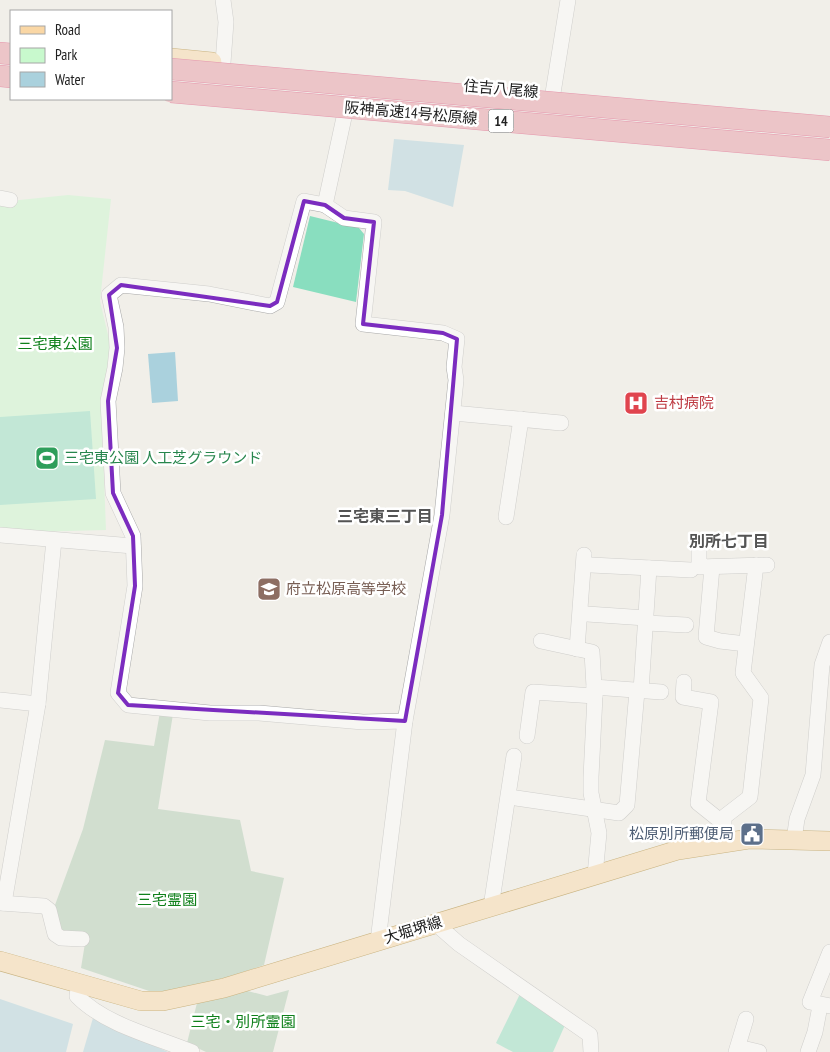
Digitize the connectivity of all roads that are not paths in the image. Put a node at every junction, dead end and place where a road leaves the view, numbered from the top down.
1 (223, 0) edge
2 (568, 0) edge
3 (172, 58) edge
4 (222, 63) junction
5 (172, 69) edge
6 (350, 76) junction
7 (172, 92) edge
8 (552, 93) junction
9 (172, 99) edge
10 (346, 112) junction
11 (830, 117) edge
12 (830, 127) edge
13 (830, 143) edge
14 (830, 150) edge
15 (325, 205) junction
16 (453, 413) junction
17 (520, 419) junction
18 (561, 423) dead end
19 (506, 518) dead end
20 (0, 535) edge
21 (54, 540) junction
22 (699, 545) dead end
23 (133, 546) junction
24 (712, 567) junction
25 (650, 568) junction
26 (691, 570) dead end
27 (587, 614) dead end
28 (646, 620) junction
29 (686, 625) dead end
30 (541, 641) dead end
31 (830, 642) edge
32 (746, 644) junction
33 (577, 648) junction
34 (684, 682) dead end
35 (639, 691) junction
36 (595, 692) junction
37 (661, 692) dead end
38 (0, 700) edge
39 (38, 704) junction
40 (405, 721) junction
41 (527, 736) dead end
42 (514, 756) dead end
43 (516, 798) dead end
44 (594, 808) junction
45 (724, 823) junction
46 (794, 840) junction
47 (724, 842) junction
48 (830, 842) edge
49 (595, 875) junction
50 (2, 903) edge
51 (490, 907) junction
52 (435, 923) junction
53 (82, 939) dead end
54 (378, 940) junction
55 (830, 952) edge
56 (0, 961) edge
57 (79, 983) junction
58 (825, 1006) edge
59 (746, 1019) dead end
60 (736, 1049) edge
61 (192, 1052) edge
62 (590, 1052) edge
63 (759, 1052) edge
64 (808, 1052) edge

1 - 4 street
2 - 8 street
3 - 4 main road, 住吉八尾線
4 - 6 main road, 住吉八尾線
5 - 12 highway, 阪神高速14号松原線 / 14, bridge
6 - 8 main road, 住吉八尾線
6 - 10 street
7 - 14 highway, 阪神高速14号松原線 / 14, bridge
8 - 11 main road, 住吉八尾線
9 - 10 main road
10 - 13 main road
10 - 15 street
15 - 16 street
15 - 23 street
16 - 17 street
16 - 40 street
17 - 18 street
17 - 19 street
20 - 21 street
21 - 23 street
21 - 39 street
22 - 24 street
23 - 40 street
24 - 32 street
24 - 32 street
25 - 26 street
25 - 28 street
25 - 33 street
27 - 28 street
28 - 29 street
28 - 35 street
30 - 33 street
31 - 46 street
32 - 45 street
33 - 36 street
34 - 45 street
35 - 36 street
35 - 37 street
35 - 44 street
36 - 41 street
36 - 44 street
38 - 39 street
39 - 50 street
40 - 54 street
42 - 51 street
43 - 44 street
44 - 49 street
45 - 47 street
46 - 47 main road, 大堀堺線
46 - 48 main road, 大堀堺線
47 - 49 main road, 大堀堺線
49 - 51 main road, 大堀堺線
50 - 53 street
51 - 52 main road, 大堀堺線
52 - 54 main road, 大堀堺線
52 - 62 street
54 - 57 main road, 大堀堺線
55 - 58 street
56 - 57 main road, 大堀堺線
57 - 61 street
58 - 64 street
59 - 60 street
60 - 63 street

